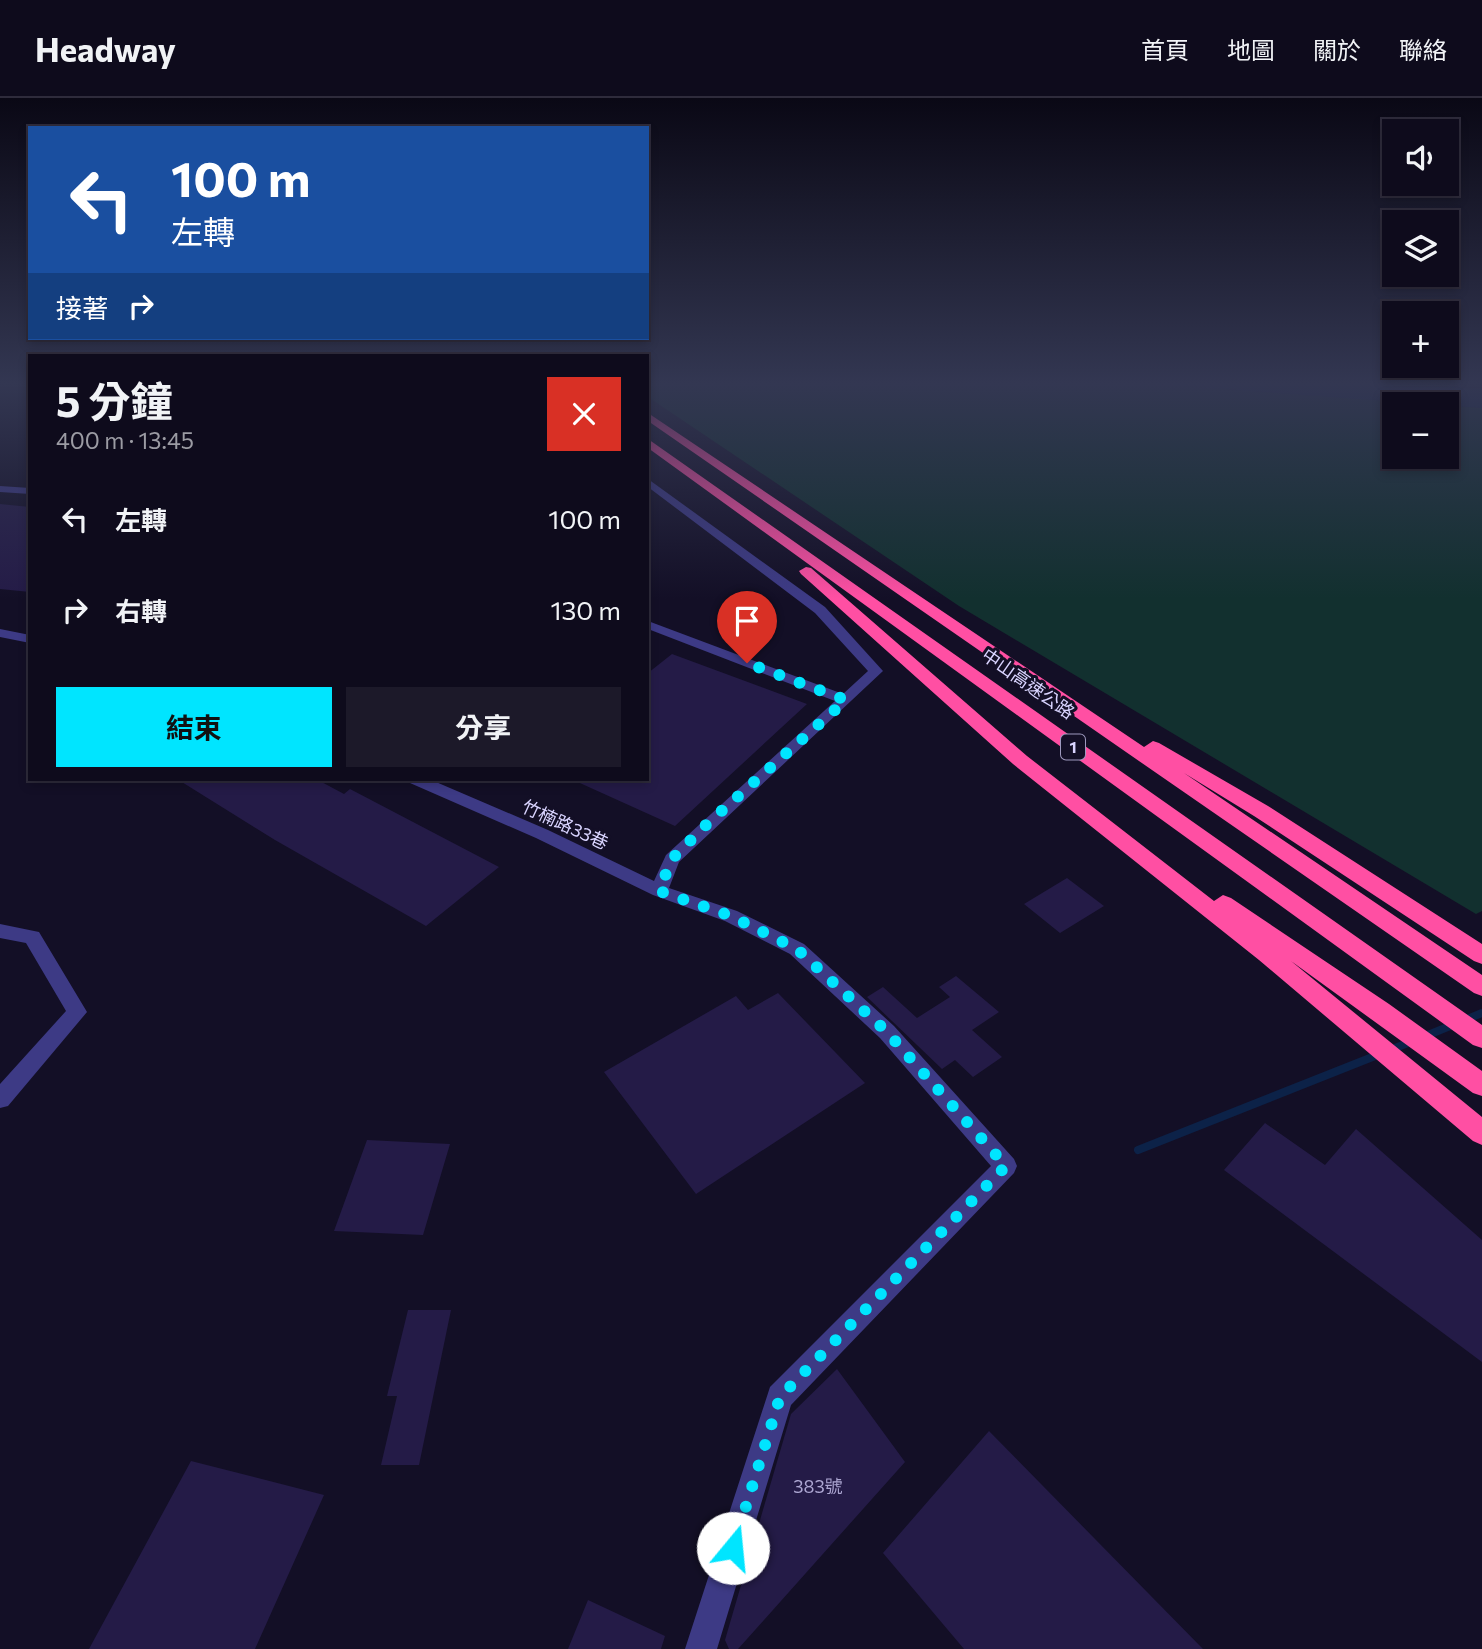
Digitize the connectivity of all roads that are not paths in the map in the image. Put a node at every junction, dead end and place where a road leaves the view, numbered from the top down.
1 (664, 454) edge
2 (704, 454) edge
3 (649, 483) edge
4 (704, 483) junction
5 (0, 489) edge
6 (28, 492) edge
7 (649, 625) edge
8 (0, 633) edge
9 (28, 639) edge
10 (980, 645) junction
11 (846, 700) junction
12 (421, 781) edge
13 (1105, 824) junction
14 (659, 891) junction
15 (0, 931) edge
16 (1482, 955) edge
17 (1482, 987) edge
18 (1479, 1036) edge
19 (1482, 1085) edge
20 (0, 1099) edge
21 (1482, 1133) edge
22 (701, 1649) edge

1 - 4 highway, 中山高速公路 / 1
2 - 10 highway, 中山高速公路 / 1
3 - 11 street
4 - 13 highway
4 - 18 highway, 中山高速公路 / 1
5 - 6 street
7 - 11 street
8 - 9 street
10 - 16 highway
10 - 17 highway, 中山高速公路 / 1
11 - 14 street
12 - 14 street, 竹楠路33巷
13 - 19 highway
13 - 21 highway
14 - 22 street, 竹楠路33巷
15 - 20 street

